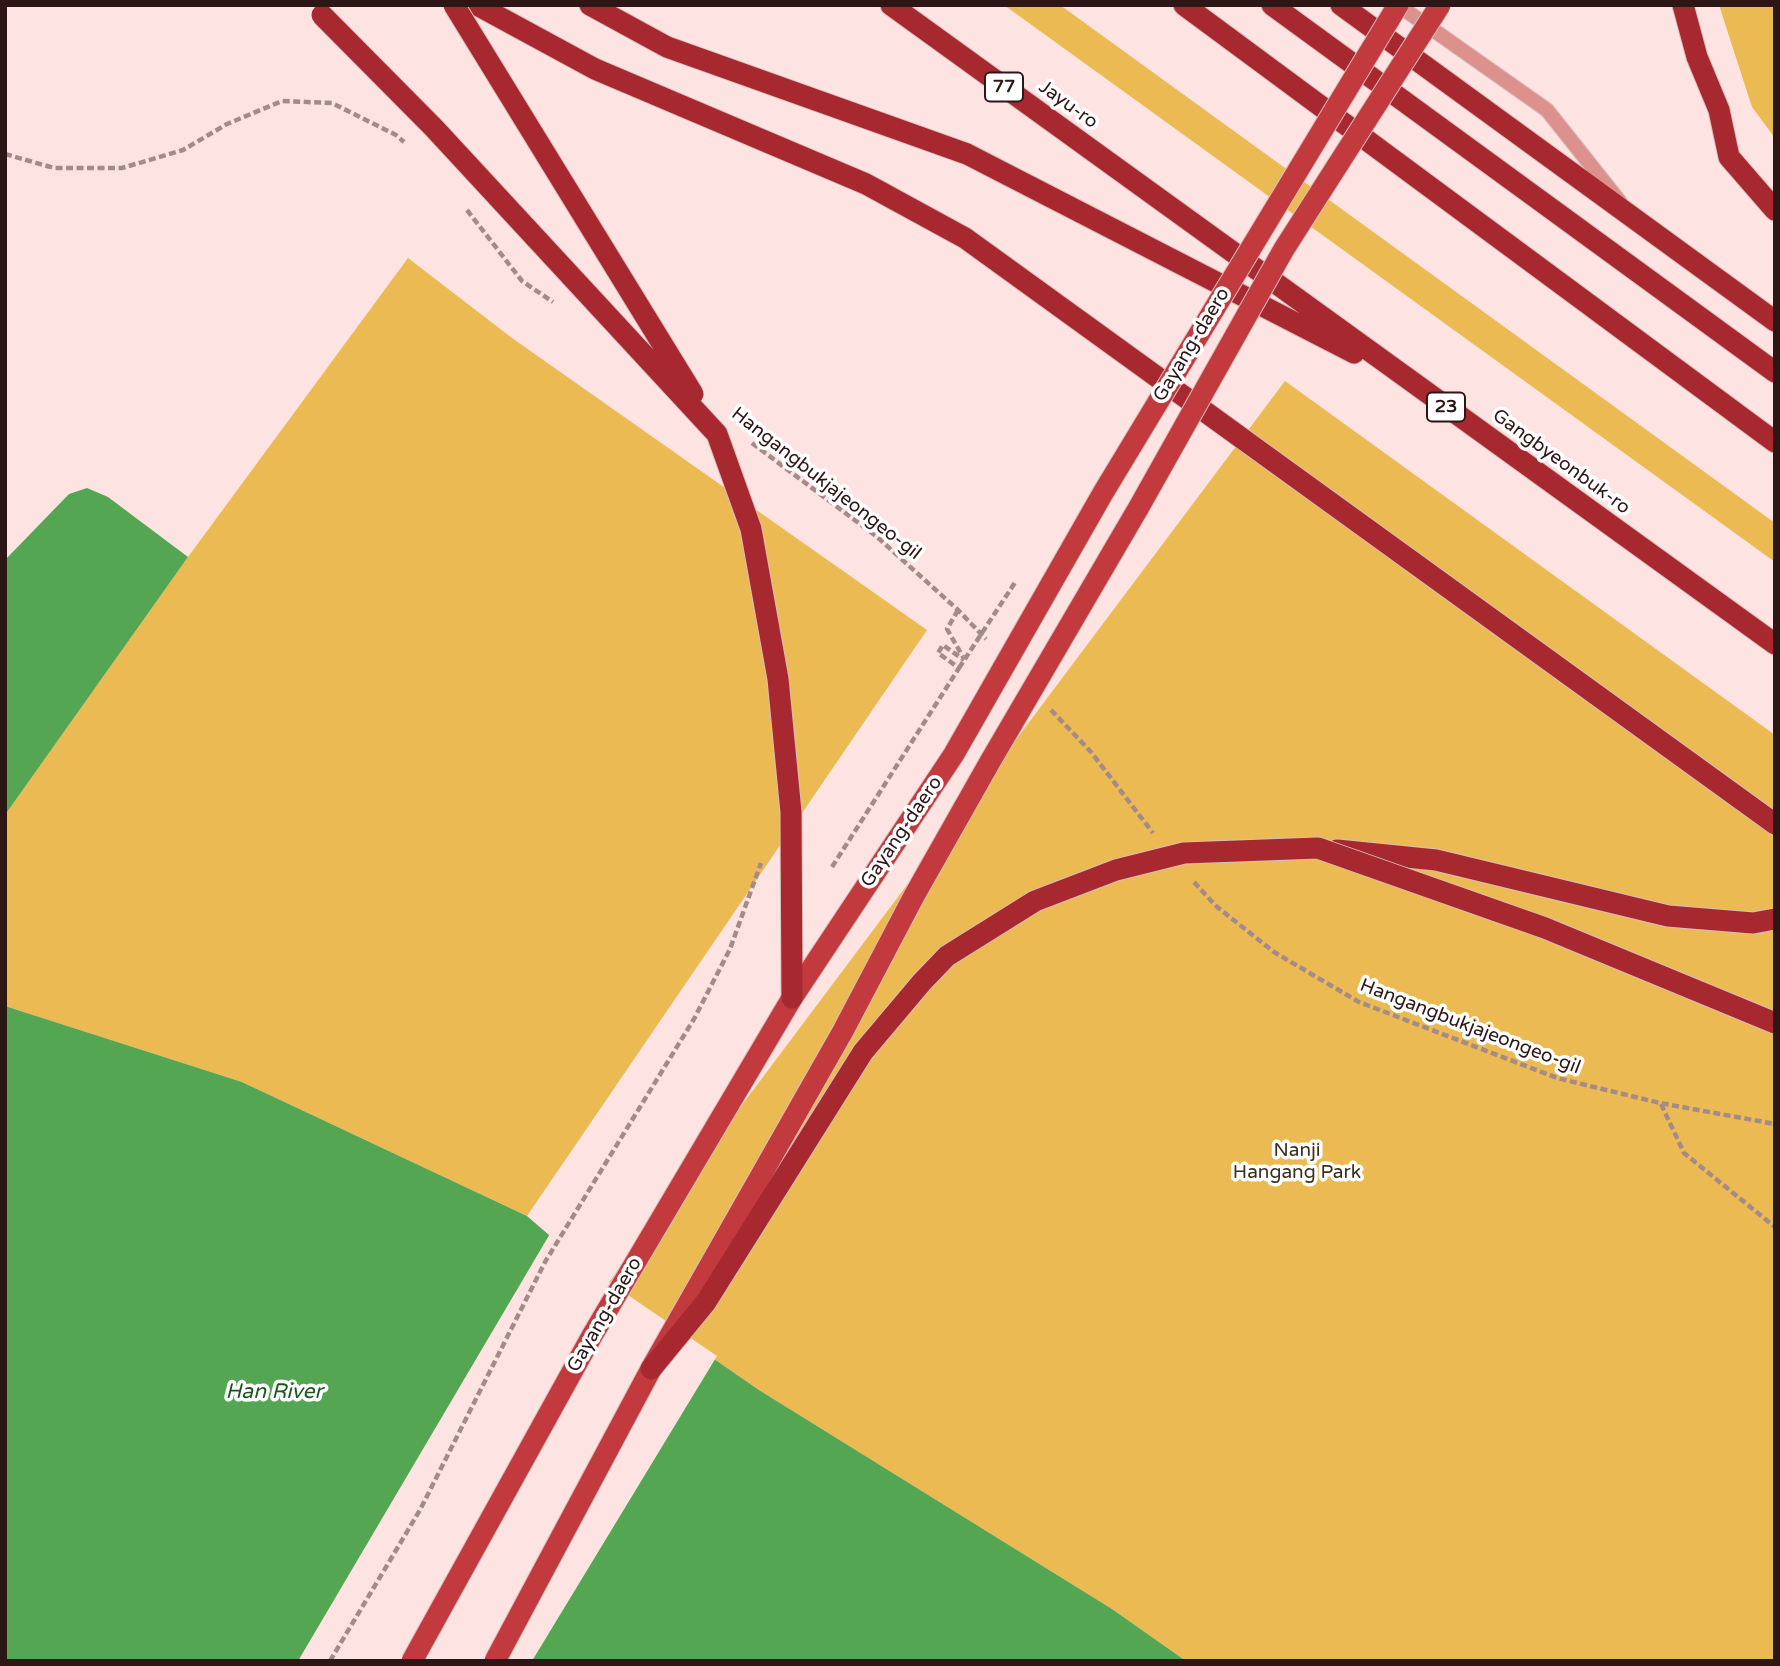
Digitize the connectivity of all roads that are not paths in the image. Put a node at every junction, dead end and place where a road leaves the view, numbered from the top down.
1 (313, 5) edge
2 (454, 5) edge
3 (477, 5) edge
4 (590, 5) edge
5 (891, 5) edge
6 (1184, 5) edge
7 (1272, 5) edge
8 (1341, 5) edge
9 (1398, 5) edge
10 (1440, 5) edge
11 (1683, 5) edge
12 (1118, 169) joint
13 (1775, 210) edge
14 (1634, 219) junction
15 (1775, 321) edge
16 (1775, 372) edge
17 (1415, 384) junction
18 (718, 434) junction
19 (1775, 442) edge
20 (1775, 644) edge
21 (1775, 824) edge
22 (1318, 848) junction
23 (1775, 919) edge
24 (792, 998) junction
25 (1775, 1023) edge
26 (652, 1369) junction
27 (412, 1661) edge
28 (495, 1661) edge

1 - 18 highway, bridge
2 - 18 highway, bridge
3 - 21 highway
4 - 17 highway
5 - 12 highway, Jayu-ro / 77
6 - 19 highway
7 - 16 highway
8 - 14 highway
9 - 14 lane
9 - 24 main road, Gayang-daero, bridge
10 - 26 main road, Gayang-daero, bridge
11 - 13 highway
12 - 17 highway, Gangbyeonbuk-ro / 23
14 - 15 highway
17 - 20 highway, Gangbyeonbuk-ro / 23
18 - 24 highway, bridge
22 - 23 highway, bridge
22 - 25 highway, bridge
22 - 26 highway, bridge
24 - 27 main road, Gayang-daero, bridge
26 - 28 main road, Gayang-daero, bridge

